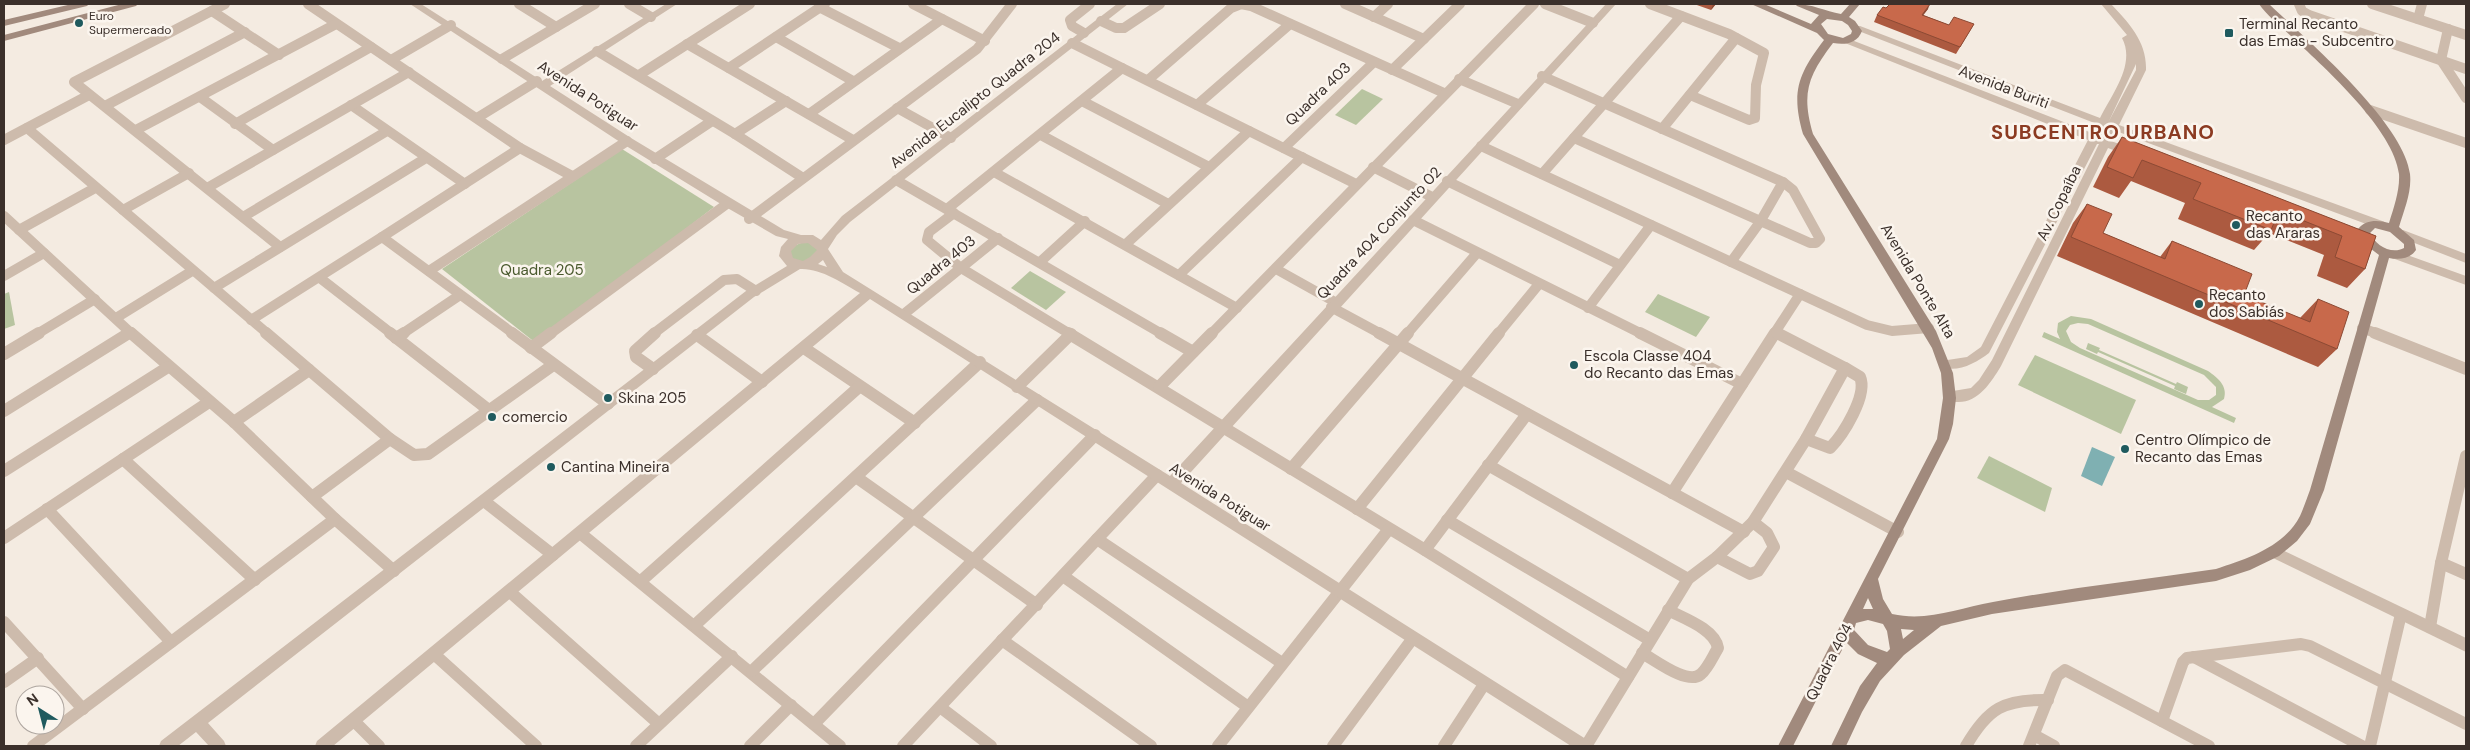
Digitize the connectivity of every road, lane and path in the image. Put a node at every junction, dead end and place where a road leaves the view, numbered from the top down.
1 (84, 4) edge
2 (133, 4) edge
3 (225, 4) edge
4 (415, 4) edge
5 (520, 4) edge
6 (595, 4) edge
7 (628, 4) edge
8 (672, 4) edge
9 (750, 4) edge
10 (914, 4) edge
11 (1012, 4) edge
12 (1123, 4) edge
13 (1160, 4) edge
14 (1242, 4) edge
15 (1344, 4) edge
16 (1388, 4) edge
17 (1460, 4) edge
18 (1534, 4) edge
19 (1545, 4) edge
20 (1611, 4) edge
21 (1650, 4) edge
22 (1756, 4) edge
23 (1799, 4) edge
24 (1855, 4) edge
25 (2098, 4) edge
26 (2106, 4) edge
27 (2264, 4) edge
28 (2299, 4) edge
29 (2372, 4) edge
30 (2422, 4) edge
31 (313, 5) edge
32 (1085, 5) edge
33 (822, 6) edge
34 (212, 11) junction
35 (1785, 15) junction
36 (1681, 16) junction
37 (1831, 16) junction
38 (651, 17) junction
39 (1374, 17) junction
40 (1843, 18) junction
41 (942, 19) junction
42 (2418, 19) junction
43 (1102, 21) junction
44 (4, 23) edge
45 (1593, 23) junction
46 (336, 24) junction
47 (1290, 24) junction
48 (451, 25) junction
49 (556, 27) junction
50 (1856, 28) junction
51 (2448, 29) junction
52 (1818, 30) junction
53 (245, 32) junction
54 (1084, 34) junction
55 (2466, 35) edge
56 (776, 37) junction
57 (4, 38) edge
58 (1736, 38) junction
59 (1424, 39) junction
60 (1830, 39) junction
61 (985, 41) junction
62 (1845, 41) junction
63 (687, 44) junction
64 (1072, 44) junction
65 (370, 47) junction
66 (899, 48) junction
67 (597, 51) junction
68 (279, 55) junction
69 (502, 59) junction
70 (391, 60) junction
71 (2441, 60) junction
72 (1374, 62) junction
73 (729, 68) junction
74 (1122, 68) junction
75 (2466, 69) edge
76 (1392, 70) junction
77 (408, 72) junction
78 (639, 75) junction
79 (1542, 76) junction
80 (1459, 79) junction
81 (853, 80) junction
82 (1148, 80) junction
83 (540, 83) junction
84 (1444, 94) junction
85 (89, 95) junction
86 (1690, 95) junction
87 (200, 97) junction
88 (2466, 98) edge
89 (786, 101) junction
90 (1082, 101) junction
91 (1518, 104) junction
92 (1604, 104) junction
93 (351, 105) junction
94 (1197, 105) junction
95 (105, 106) junction
96 (897, 108) junction
97 (2370, 110) junction
98 (809, 114) junction
99 (477, 118) junction
100 (712, 121) junction
101 (235, 124) junction
102 (2107, 124) junction
103 (2410, 124) junction
104 (27, 128) junction
105 (2384, 128) junction
106 (1662, 129) junction
107 (136, 130) junction
108 (387, 131) junction
109 (1249, 131) junction
110 (735, 134) junction
111 (1041, 135) junction
112 (951, 138) junction
113 (1574, 138) junction
114 (4, 140) edge
115 (853, 140) junction
116 (2099, 140) junction
117 (627, 141) junction
118 (2466, 142) edge
119 (1481, 146) junction
120 (520, 148) junction
121 (1284, 148) junction
122 (273, 150) junction
123 (2141, 156) edge
124 (1302, 157) junction
125 (426, 158) junction
126 (655, 159) junction
127 (1209, 166) junction
128 (1373, 167) junction
129 (994, 172) junction
130 (189, 173) junction
131 (1542, 174) junction
132 (572, 176) junction
133 (803, 178) junction
134 (896, 180) junction
135 (1447, 181) junction
136 (1783, 182) junction
137 (465, 184) junction
138 (1356, 184) junction
139 (95, 188) junction
140 (207, 188) junction
141 (1432, 197) junction
142 (728, 203) junction
143 (1168, 204) junction
144 (124, 210) junction
145 (950, 211) junction
146 (4, 216) edge
147 (749, 216) junction
148 (243, 217) junction
149 (846, 220) junction
150 (1413, 220) junction
151 (1085, 221) junction
152 (1760, 222) junction
153 (1651, 225) junction
154 (2392, 229) junction
155 (19, 230) junction
156 (382, 238) junction
157 (804, 238) junction
158 (998, 238) junction
159 (2358, 240) edge
160 (1126, 244) junction
161 (280, 247) junction
162 (822, 250) junction
163 (2386, 252) junction
164 (44, 253) junction
165 (1477, 253) junction
166 (784, 254) junction
167 (2463, 258) edge
168 (1040, 262) junction
169 (1731, 262) junction
170 (802, 264) junction
171 (1620, 265) junction
172 (961, 268) junction
173 (1276, 269) junction
174 (429, 271) junction
175 (192, 272) junction
176 (840, 275) junction
177 (1179, 275) junction
178 (4, 276) edge
179 (2454, 277) junction
180 (320, 278) junction
181 (2466, 281) edge
182 (1539, 284) junction
183 (214, 288) junction
184 (753, 292) junction
185 (869, 293) junction
186 (1800, 294) junction
187 (460, 295) junction
188 (95, 299) junction
189 (1333, 305) junction
190 (1237, 308) junction
191 (1588, 308) junction
192 (904, 314) junction
193 (116, 318) junction
194 (251, 320) junction
195 (1929, 328) junction
196 (2362, 328) junction
197 (131, 332) junction
198 (1775, 332) junction
199 (1071, 334) junction
200 (697, 335) junction
201 (396, 338) junction
202 (1397, 344) junction
203 (531, 348) junction
204 (804, 348) junction
205 (1194, 352) junction
206 (4, 354) edge
207 (980, 362) junction
208 (1945, 364) junction
209 (553, 365) junction
210 (168, 367) junction
211 (1845, 368) junction
212 (653, 369) junction
213 (2466, 369) edge
214 (310, 370) junction
215 (1460, 379) junction
216 (762, 382) junction
217 (1742, 384) junction
218 (859, 387) junction
219 (1017, 387) junction
220 (1159, 387) junction
221 (1951, 396) junction
222 (1037, 400) junction
223 (209, 402) junction
224 (608, 404) junction
225 (4, 411) edge
226 (490, 411) junction
227 (1527, 414) junction
228 (234, 422) junction
229 (915, 423) junction
230 (1222, 426) junction
231 (1095, 435) junction
232 (390, 439) junction
233 (1806, 439) junction
234 (2466, 456) edge
235 (123, 458) junction
236 (1488, 465) junction
237 (1291, 470) junction
238 (4, 471) edge
239 (1786, 472) junction
240 (1157, 475) junction
241 (856, 477) junction
242 (1171, 484) junction
243 (1672, 493) junction
244 (312, 497) junction
245 (484, 500) junction
246 (1357, 509) junction
247 (47, 510) junction
248 (913, 518) junction
249 (335, 519) junction
250 (1447, 520) junction
251 (1753, 522) junction
252 (1389, 530) junction
253 (1744, 532) junction
254 (1898, 532) junction
255 (580, 533) junction
256 (4, 538) edge
257 (1097, 540) junction
258 (1426, 550) junction
259 (2274, 552) junction
260 (553, 555) junction
261 (1717, 557) junction
262 (972, 560) junction
263 (2441, 563) junction
264 (394, 571) junction
265 (2466, 574) edge
266 (1063, 576) junction
267 (1872, 577) junction
268 (1688, 579) junction
269 (255, 580) junction
270 (641, 581) junction
271 (509, 591) junction
272 (1340, 592) junction
273 (1036, 605) junction
274 (1668, 610) junction
275 (2402, 614) junction
276 (1888, 618) junction
277 (1941, 621) junction
278 (4, 622) edge
279 (1849, 623) junction
280 (695, 625) junction
281 (2430, 627) junction
282 (1412, 638) junction
283 (1002, 640) junction
284 (1650, 640) junction
285 (171, 642) junction
286 (2466, 644) edge
287 (1642, 653) junction
288 (434, 654) junction
289 (1893, 655) junction
290 (732, 656) junction
291 (2193, 657) junction
292 (38, 658) junction
293 (1282, 664) junction
294 (752, 671) junction
295 (1628, 677) junction
296 (4, 682) edge
297 (1485, 684) junction
298 (2385, 684) junction
299 (2048, 700) junction
300 (791, 705) junction
301 (940, 707) junction
302 (1248, 707) junction
303 (83, 709) junction
304 (354, 721) junction
305 (2162, 721) junction
306 (197, 722) junction
307 (659, 724) junction
308 (814, 724) junction
309 (2466, 724) edge
310 (2031, 740) edge
311 (1565, 741) edge
312 (33, 746) edge
313 (166, 746) edge
314 (219, 746) edge
315 (322, 746) edge
316 (379, 746) edge
317 (536, 746) edge
318 (636, 746) edge
319 (750, 746) edge
320 (840, 746) edge
321 (903, 746) edge
322 (991, 746) edge
323 (1151, 746) edge
324 (1218, 746) edge
325 (1333, 746) edge
326 (1444, 746) edge
327 (1585, 746) edge
328 (1785, 746) edge
329 (1838, 746) edge
330 (1966, 746) edge
331 (2054, 746) edge
332 (2209, 746) edge
333 (2362, 746) edge
334 (2370, 746) edge

1 - 44 main road
2 - 57 main road
3 - 34 street
4 - 48 street, Avenida Potiguar
5 - 49 street
6 - 49 street
7 - 38 street
8 - 38 street
9 - 63 street
10 - 41 street
11 - 61 street
12 - 43 street, Avenida Eucalipto Quadra 204
13 - 43 street
14 - 47 street
14 - 82 street
15 - 39 street
16 - 39 street
17 - 59 street
18 - 80 street
19 - 45 street
20 - 45 street, Quadra 404 Conjunto 02
21 - 36 street
22 - 35 main road, Avenida Buriti
23 - 35 main road
23 - 37 main road, Avenida Buriti
24 - 40 main road
25 - 102 street, Av. Copaíba
26 - 102 street, Av. Copaíba
27 - 97 main road
28 - 71 street
29 - 42 street
30 - 42 street
31 - 46 street
32 - 54 street
33 - 56 street
33 - 66 street
34 - 53 street
34 - 85 street
35 - 52 main road, Avenida Buriti
36 - 58 street
36 - 92 street
37 - 40 main road, Avenida Buriti
37 - 52 main road
38 - 67 street
39 - 59 street
40 - 50 main road, Avenida Buriti
41 - 61 street
41 - 66 street
42 - 51 street
43 - 54 street, Avenida Eucalipto Quadra 204
45 - 79 street, Quadra 404 Conjunto 02
46 - 65 street
46 - 68 street
47 - 72 street
47 - 94 street
48 - 69 street, Avenida Potiguar
48 - 70 street
49 - 69 street
50 - 62 main road
50 - 102 street, Avenida Buriti
51 - 55 street
51 - 71 street
52 - 60 main road, Avenida Buriti
53 - 68 street
53 - 95 street
54 - 64 street, Avenida Eucalipto Quadra 204
56 - 73 street
56 - 81 street
58 - 86 street
58 - 86 street
59 - 76 street
60 - 62 main road, Avenida Buriti
60 - 195 main road, Avenida Ponte Alta
61 - 96 street
62 - 116 street, Avenida Buriti
63 - 73 street
63 - 78 street
64 - 74 street
64 - 112 street, Avenida Eucalipto Quadra 204
65 - 70 street
65 - 101 street
66 - 81 street
67 - 78 street
67 - 83 street
68 - 87 street
69 - 83 street, Avenida Potiguar
70 - 77 street
71 - 75 street
71 - 88 street
72 - 76 street
72 - 121 street, Quadra 403
73 - 89 street
74 - 82 street
74 - 90 street
76 - 84 street
77 - 93 street
77 - 99 street
78 - 100 street
79 - 91 street, Quadra 404 Conjunto 02
79 - 92 street
80 - 84 street
80 - 91 street
81 - 98 street
82 - 94 street
83 - 99 street
83 - 117 street, Avenida Potiguar
84 - 128 street
85 - 95 street
85 - 104 street
86 - 106 street
87 - 101 street
87 - 107 street
89 - 98 street
89 - 110 street
90 - 111 street
90 - 127 street
91 - 119 street, Quadra 404 Conjunto 02
92 - 106 street
92 - 113 street
93 - 108 street
93 - 122 street
94 - 109 street
95 - 107 street
96 - 112 street
96 - 115 street
97 - 103 street
97 - 105 main road
98 - 115 street
99 - 120 street
100 - 110 street
100 - 126 street
101 - 122 street
102 - 116 street, Av. Copaíba
102 - 154 street, Avenida Buriti
103 - 105 street
103 - 118 street
104 - 114 street
104 - 139 street
105 - 154 main road
106 - 136 street
107 - 130 street
108 - 125 street
108 - 148 street
109 - 121 street
109 - 127 street
110 - 133 street
111 - 129 street
111 - 143 street
112 - 134 street, Avenida Eucalipto Quadra 204
113 - 131 street
113 - 152 street
115 - 133 street
116 - 123 street, Avenida Buriti
116 - 208 street, Av. Copaíba
116 - 221 street, Av. Copaíba
117 - 126 street, Avenida Potiguar
117 - 132 street
119 - 131 street
119 - 135 street, Quadra 404 Conjunto 02
120 - 132 street
120 - 137 street
121 - 124 street
122 - 140 street
124 - 138 street
124 - 177 street
125 - 137 street
125 - 161 street
126 - 142 street, Avenida Potiguar
127 - 143 street
128 - 138 street
128 - 141 street
129 - 145 street
129 - 151 street
130 - 140 street
130 - 144 street
131 - 153 street
132 - 174 street
133 - 147 street
134 - 145 street
134 - 149 street, Avenida Eucalipto Quadra 204
135 - 141 street, Quadra 404 Conjunto 02
135 - 171 street
136 - 152 street
136 - 152 street
137 - 156 street
138 - 173 street
139 - 144 street
139 - 155 street
140 - 148 street
141 - 150 street, Quadra 404 Conjunto 02
142 - 147 street, Avenida Potiguar
142 - 203 street
143 - 160 street
144 - 175 street
145 - 158 street
145 - 172 street
146 - 155 street
147 - 157 street, Avenida Potiguar
147 - 166 street, Avenida Potiguar
148 - 161 street
149 - 157 street
149 - 162 street
150 - 165 street
150 - 189 street, Quadra 404 Conjunto 02
151 - 160 street
151 - 168 street
152 - 169 street
153 - 169 street
153 - 171 street
154 - 163 main road
154 - 163 main road
154 - 167 street, Avenida Buriti
155 - 164 street
156 - 174 street
156 - 180 street
157 - 162 street, Avenida Potiguar
157 - 166 street
158 - 168 street
158 - 172 street, Quadra 403
159 - 163 street
160 - 177 street
161 - 183 street
162 - 170 street
162 - 176 street, Avenida Potiguar
163 - 179 street
163 - 196 main road
164 - 178 street
164 - 188 street
165 - 182 street
165 - 202 street
166 - 170 street, Avenida Potiguar
166 - 184 street
167 - 179 street
168 - 205 street
169 - 186 street
170 - 176 street, Avenida Potiguar
170 - 184 street
171 - 191 street
172 - 192 street, Quadra 403
172 - 199 street
173 - 189 street
173 - 190 street
174 - 187 street
175 - 183 street
175 - 193 street
176 - 185 street, Avenida Potiguar
177 - 190 street
179 - 181 street
180 - 194 street
180 - 201 street
182 - 191 street
182 - 215 street
183 - 194 street
184 - 200 street
184 - 212 street
185 - 192 street, Avenida Potiguar
185 - 204 street
186 - 195 street
186 - 198 street
187 - 201 street
187 - 203 street
188 - 193 street
188 - 206 street
189 - 202 street
189 - 230 street, Quadra 404 Conjunto 02
190 - 205 street
191 - 217 street
192 - 207 street, Avenida Potiguar
193 - 197 street
194 - 214 street
195 - 208 main road, Avenida Ponte Alta
196 - 213 street
196 - 259 main road
197 - 210 street
197 - 225 street
198 - 211 street
198 - 217 street
199 - 219 street
199 - 220 street
200 - 212 street
200 - 216 street
201 - 226 street
202 - 215 street
202 - 237 street
203 - 209 street
204 - 216 street
204 - 218 street
205 - 220 street
207 - 219 street, Avenida Potiguar
207 - 229 street
208 - 221 main road, Avenida Ponte Alta
209 - 224 street
209 - 226 street
210 - 223 street
210 - 238 street
211 - 233 street
211 - 233 street
212 - 224 street
214 - 228 street
214 - 232 street
215 - 227 street
215 - 246 street
216 - 255 street
217 - 243 street
218 - 229 street
218 - 270 street
219 - 222 street, Avenida Potiguar
220 - 230 street
221 - 254 main road, Avenida Ponte Alta
222 - 231 street, Avenida Potiguar
222 - 248 street
223 - 228 street
223 - 235 street
224 - 245 street
226 - 232 street
227 - 236 street
227 - 243 street
228 - 244 street
229 - 241 street
230 - 237 street
230 - 242 street, Quadra 404 Conjunto 02
231 - 240 street, Avenida Potiguar
231 - 262 street
232 - 244 street
233 - 239 street
234 - 263 street
235 - 247 street
235 - 269 street
236 - 250 street
236 - 268 street
237 - 246 street
239 - 251 street
239 - 254 street
240 - 242 street, Avenida Potiguar
240 - 257 street
241 - 248 street
241 - 280 street
242 - 272 street, Avenida Potiguar
243 - 253 street
244 - 249 street
245 - 260 street
245 - 264 street
246 - 252 street
247 - 256 street
247 - 285 street
248 - 262 street
248 - 294 street
249 - 264 street
249 - 269 street
250 - 258 street
250 - 284 street
251 - 253 street
251 - 261 street
252 - 258 street
252 - 272 street
253 - 261 street
254 - 267 main road, Avenida Ponte Alta
255 - 260 street
255 - 270 street
257 - 266 street
257 - 293 street
258 - 295 street
259 - 275 street
259 - 277 main road
260 - 271 street
261 - 268 street
262 - 273 street
262 - 308 street
263 - 265 street
263 - 281 street
264 - 306 street
266 - 273 street
266 - 302 street
267 - 276 main road
267 - 279 main road, Quadra 404
268 - 274 street
269 - 285 street
270 - 280 street
271 - 288 street
271 - 307 street
272 - 282 street, Avenida Potiguar
272 - 293 street
273 - 283 street
274 - 284 street
274 - 287 street
275 - 281 street
275 - 298 street
276 - 277 main road
276 - 279 main road
276 - 289 main road
277 - 289 main road
278 - 292 street
279 - 289 main road
279 - 328 main road, Quadra 404
280 - 290 street
281 - 286 street
282 - 297 street, Avenida Potiguar
282 - 325 street
283 - 301 street
283 - 323 street
284 - 287 street
285 - 303 street
287 - 295 street
288 - 304 street
288 - 317 street
289 - 329 main road
290 - 294 street
290 - 307 street
291 - 298 street
291 - 305 street
291 - 333 street
292 - 296 street
292 - 303 street
293 - 302 street
294 - 300 street
295 - 327 street
297 - 311 street, Avenida Potiguar
297 - 326 street
298 - 309 street
298 - 334 street
299 - 305 street
299 - 310 street
299 - 330 street
300 - 308 street
300 - 319 street
301 - 321 street
301 - 322 street
302 - 324 street
303 - 312 street
304 - 315 street
304 - 316 street
305 - 332 street
306 - 313 street
306 - 314 street
307 - 318 street
308 - 320 street
310 - 331 street
311 - 327 street, Avenida Potiguar

